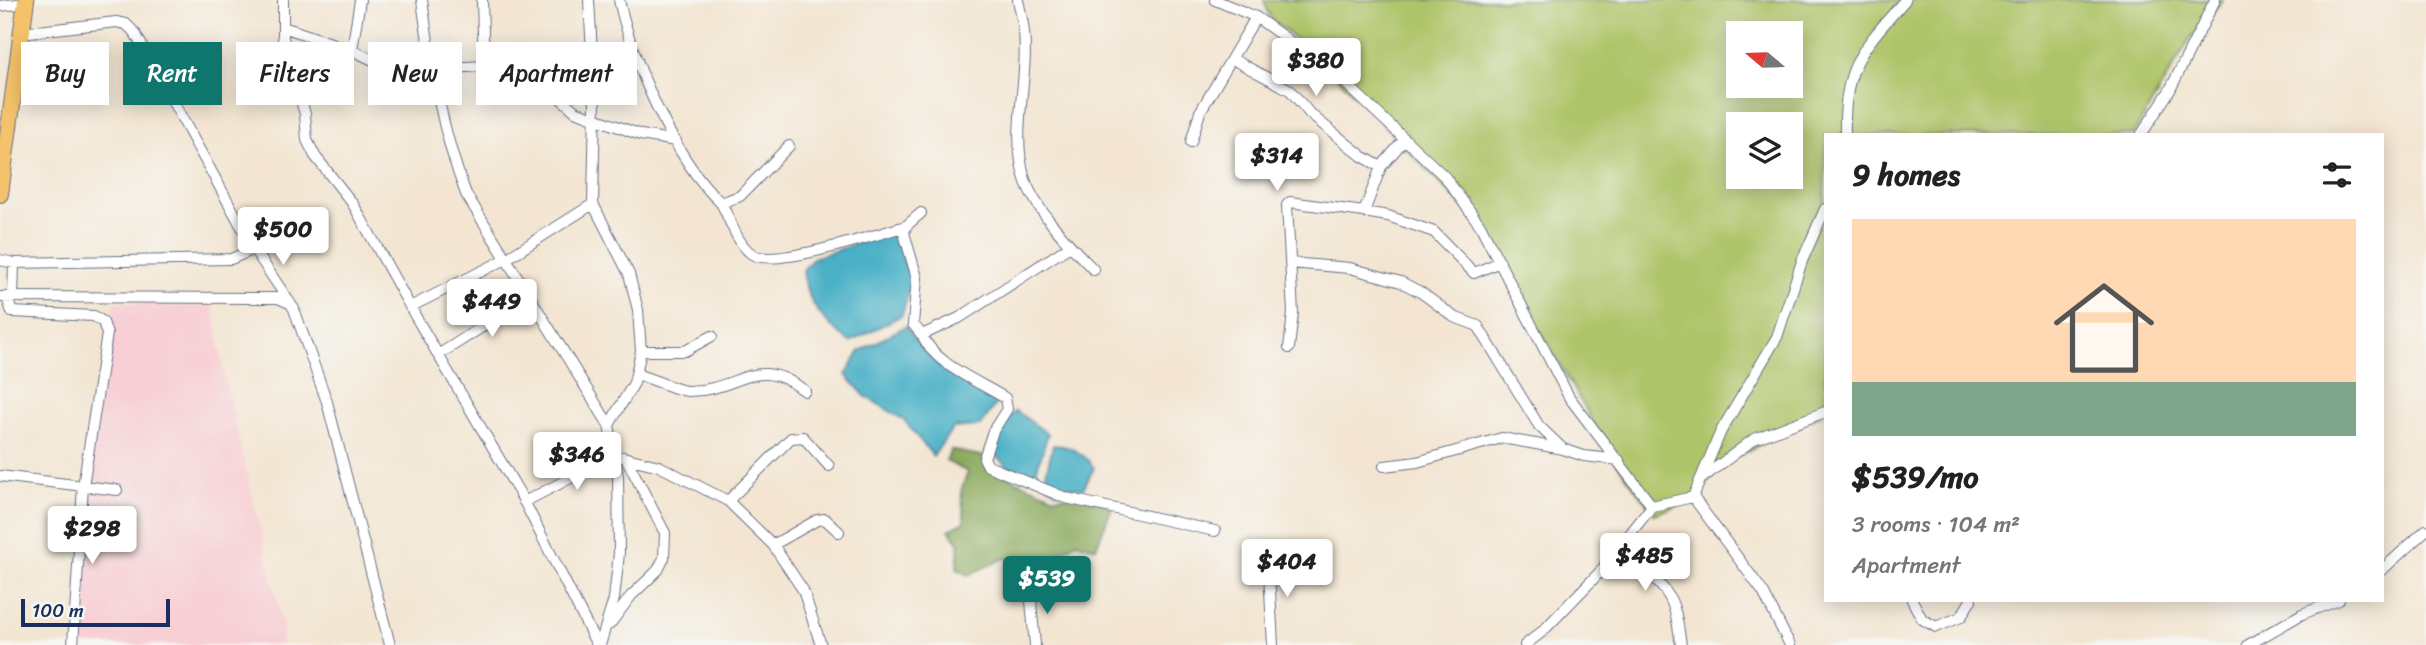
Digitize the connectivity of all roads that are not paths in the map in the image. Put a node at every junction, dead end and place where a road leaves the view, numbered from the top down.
1 (283, 0) edge
2 (360, 0) edge
3 (422, 0) edge
4 (482, 0) edge
5 (589, 0) edge
6 (619, 0) edge
7 (1018, 0) edge
8 (1215, 0) edge
9 (1905, 0) edge
10 (2215, 0) edge
11 (26, 2) edge
12 (0, 6) edge
13 (1256, 17) junction
14 (283, 27) junction
15 (21, 33) junction
16 (328, 42) edge
17 (353, 42) edge
18 (428, 42) edge
19 (483, 42) edge
20 (1234, 60) junction
21 (440, 105) edge
22 (568, 105) edge
23 (595, 116) junction
24 (1845, 133) edge
25 (2142, 133) edge
26 (676, 141) junction
27 (1402, 141) junction
28 (1191, 142) dead end
29 (789, 146) dead end
30 (1381, 167) junction
31 (0, 194) edge
32 (721, 203) junction
33 (593, 204) junction
34 (1824, 211) edge
35 (1364, 212) junction
36 (921, 213) dead end
37 (906, 226) junction
38 (1070, 246) junction
39 (254, 249) junction
40 (506, 259) junction
41 (0, 260) edge
42 (1500, 262) junction
43 (14, 263) junction
44 (1290, 263) junction
45 (1094, 270) dead end
46 (529, 297) junction
47 (7, 298) edge
48 (36, 299) junction
49 (287, 302) junction
50 (410, 307) junction
51 (35, 313) junction
52 (922, 335) junction
53 (712, 336) dead end
54 (1289, 348) dead end
55 (641, 351) junction
56 (438, 355) junction
57 (636, 374) junction
58 (806, 391) dead end
59 (1824, 412) edge
60 (609, 425) junction
61 (1563, 449) junction
62 (621, 457) junction
63 (1619, 460) junction
64 (829, 466) dead end
65 (1384, 466) dead end
66 (0, 476) edge
67 (1701, 480) junction
68 (83, 486) junction
69 (117, 490) dead end
70 (1693, 497) junction
71 (728, 501) junction
72 (524, 502) junction
73 (1652, 506) junction
74 (2426, 530) edge
75 (1215, 531) dead end
76 (839, 532) dead end
77 (1627, 540) junction
78 (773, 545) junction
79 (1268, 555) dead end
80 (2384, 568) edge
81 (1030, 590) dead end
82 (1913, 602) edge
83 (1971, 602) edge
84 (2334, 602) edge
85 (609, 625) junction
86 (73, 645) edge
87 (390, 645) edge
88 (598, 645) edge
89 (821, 645) edge
90 (1035, 645) edge
91 (1273, 645) edge
92 (1525, 645) edge
93 (1681, 645) edge
94 (1790, 645) edge
95 (2248, 645) edge

1 - 14 street
2 - 17 street
3 - 18 street
4 - 19 street
5 - 23 street
6 - 26 street
7 - 38 street
8 - 13 street
9 - 24 street
10 - 25 street
11 - 12 street
11 - 15 highway
13 - 20 street
13 - 27 street
14 - 16 street
14 - 50 street
15 - 31 highway
15 - 39 street
20 - 28 street
20 - 30 street
21 - 40 street
22 - 23 street
23 - 26 street
23 - 33 street
26 - 32 street
27 - 30 street
27 - 42 street
29 - 32 street
30 - 35 street
32 - 37 street
33 - 40 street
33 - 55 street
34 - 67 street
35 - 42 street
35 - 44 street
36 - 37 street
37 - 52 street
38 - 45 street
38 - 52 street
39 - 43 street
39 - 49 street
40 - 46 street
40 - 50 street
41 - 43 street
42 - 63 street
43 - 47 street
44 - 54 street
44 - 61 street
46 - 56 street
46 - 60 street
47 - 48 street
47 - 51 street
48 - 49 street
48 - 51 street
49 - 87 street
50 - 56 street
51 - 68 street
52 - 75 street
53 - 55 street
55 - 57 street
56 - 72 street
57 - 58 street
57 - 60 street
59 - 67 street
60 - 62 street
61 - 63 street
61 - 65 street
62 - 71 street
62 - 72 street
62 - 85 street
62 - 85 street
63 - 73 street
64 - 71 street
66 - 68 street
67 - 70 street
68 - 69 street
68 - 86 street
70 - 73 street
70 - 94 street
71 - 78 street
72 - 88 street
73 - 77 street
74 - 80 street
76 - 78 street
77 - 92 street
77 - 93 street
78 - 89 street
79 - 91 street
81 - 90 street
82 - 83 street
84 - 95 street
85 - 88 street

